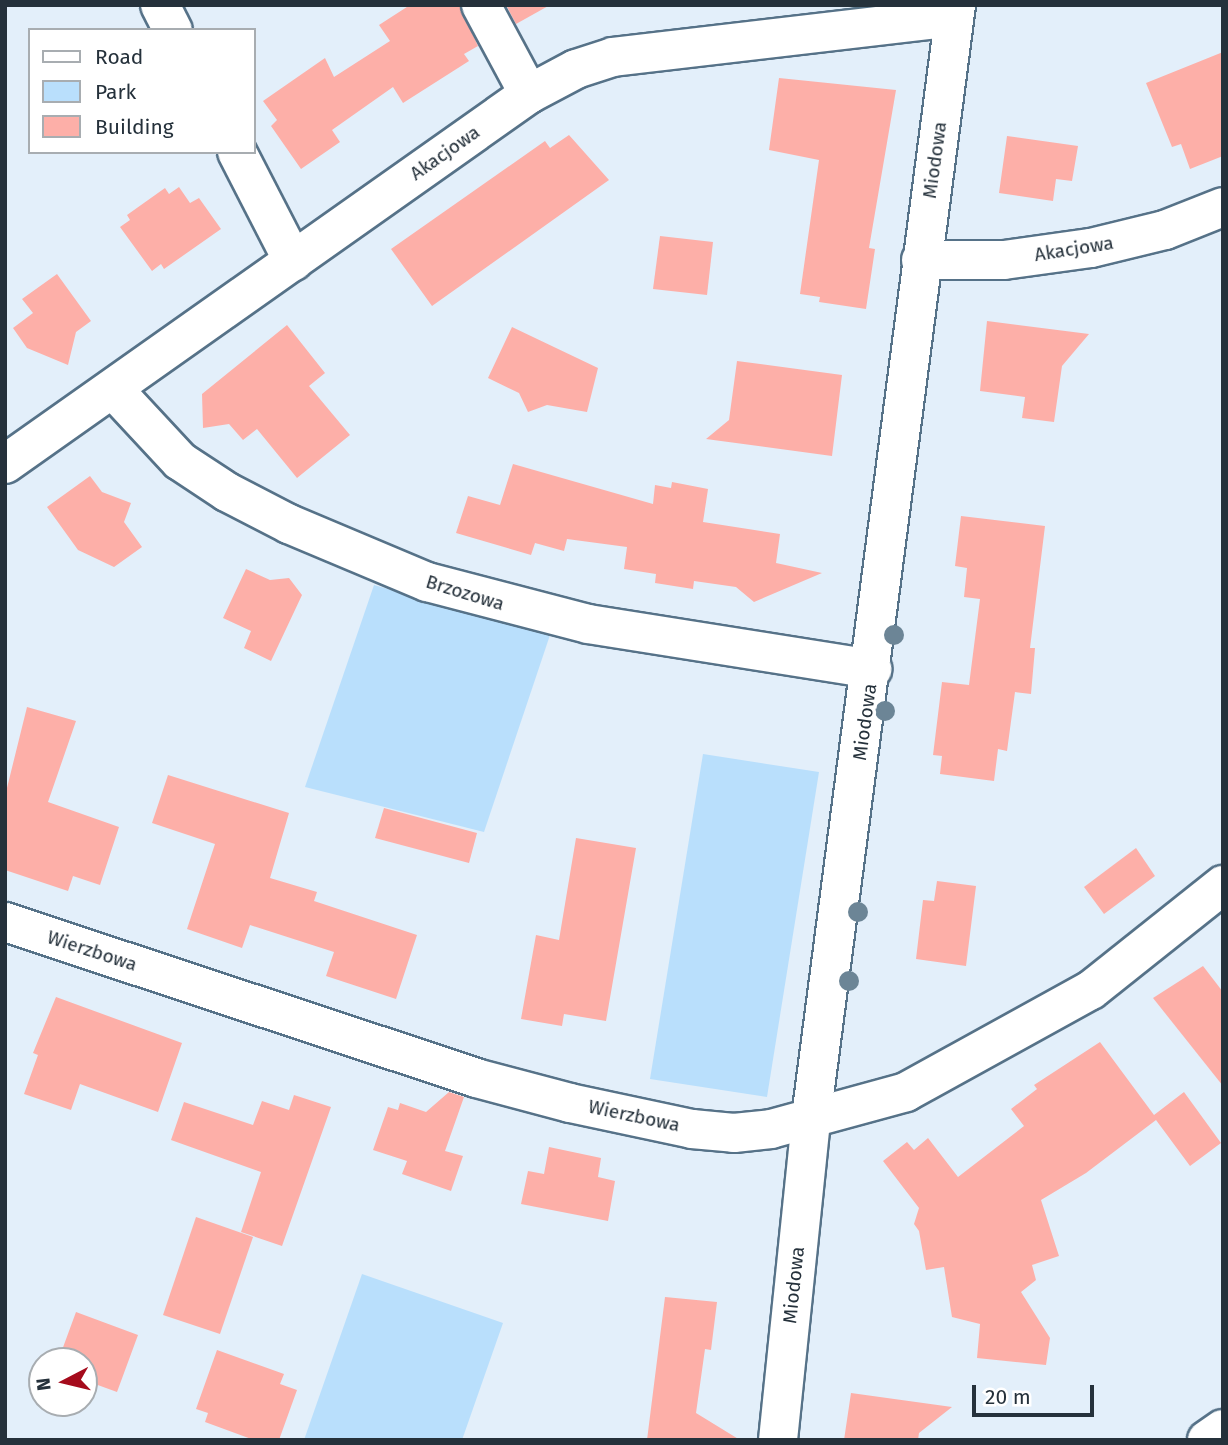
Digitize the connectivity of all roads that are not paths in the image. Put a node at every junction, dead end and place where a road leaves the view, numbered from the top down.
1 (160, 5) edge
2 (481, 5) edge
3 (955, 11) edge
4 (172, 28) edge
5 (529, 93) junction
6 (238, 154) edge
7 (1223, 207) edge
8 (920, 260) junction
9 (293, 261) junction
10 (113, 389) junction
11 (5, 464) edge
12 (872, 669) junction
13 (1223, 885) edge
14 (5, 922) edge
15 (811, 1118) junction
16 (1223, 1429) edge
17 (778, 1440) edge
18 (1207, 1440) edge

1 - 4 street
2 - 5 street
3 - 5 street, Akacjowa
3 - 8 street, Miodowa
5 - 9 street, Akacjowa
6 - 9 street
7 - 8 street, Akacjowa
8 - 12 street, Miodowa
9 - 10 street, Akacjowa
10 - 11 street, Akacjowa
10 - 12 street, Brzozowa
12 - 15 street, Miodowa
13 - 15 street, Wierzbowa
14 - 15 street, Wierzbowa
15 - 17 street, Miodowa
16 - 18 street

